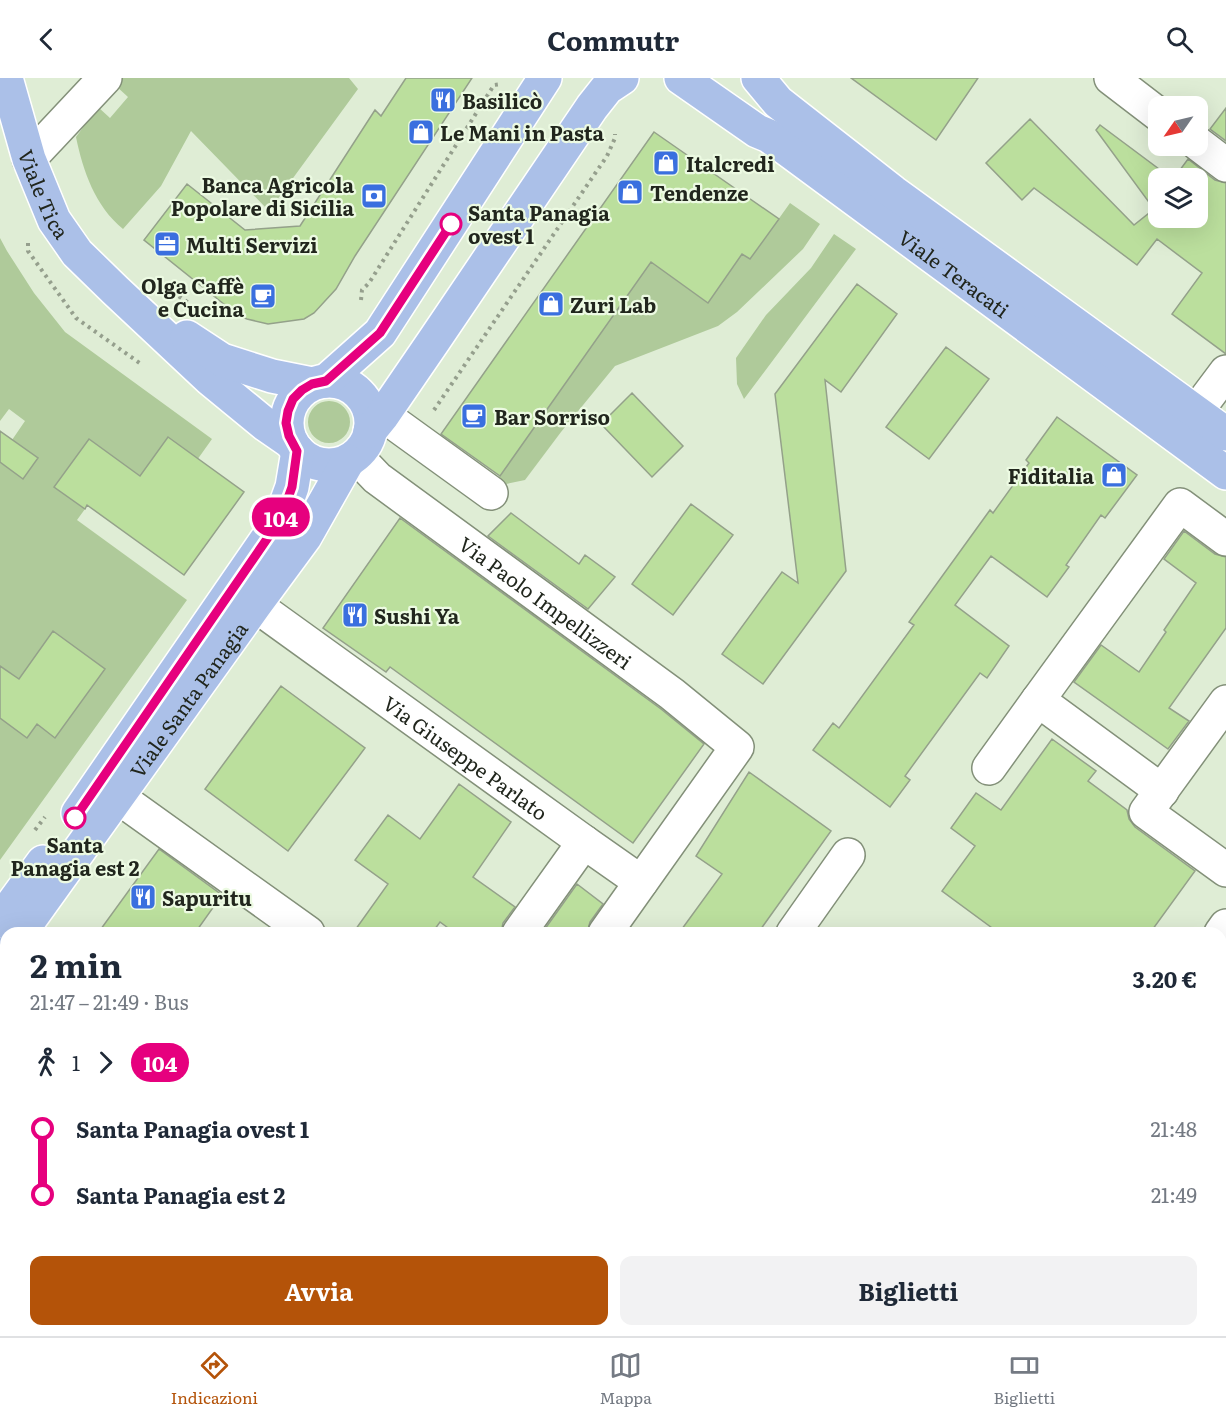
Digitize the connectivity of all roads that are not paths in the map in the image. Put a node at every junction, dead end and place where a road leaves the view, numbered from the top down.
1 (6, 78) edge
2 (105, 78) edge
3 (545, 78) edge
4 (622, 78) edge
5 (681, 78) edge
6 (758, 78) edge
7 (1111, 78) edge
8 (1148, 106) edge
9 (1208, 151) edge
10 (29, 159) junction
11 (1226, 165) edge
12 (115, 290) junction
13 (1226, 372) edge
14 (319, 382) junction
15 (1216, 423) edge
16 (373, 439) junction
17 (295, 447) junction
18 (1226, 473) edge
19 (490, 493) dead end
20 (1226, 539) edge
21 (255, 605) junction
22 (1038, 700) junction
23 (1226, 702) edge
24 (989, 768) dead end
25 (1162, 791) junction
26 (118, 797) junction
27 (584, 842) junction
28 (848, 855) dead end
29 (1226, 870) edge
30 (641, 882) junction
31 (0, 921) edge
32 (24, 927) edge
33 (300, 927) edge
34 (523, 927) edge
35 (609, 927) edge
36 (797, 927) edge

1 - 10 main road, Viale Tica
2 - 10 street
3 - 14 main road
4 - 16 main road, Viale Santa Panagia
5 - 18 main road, Viale Teracati
6 - 15 main road, Viale Teracati
7 - 8 street
9 - 11 street
10 - 12 main road, Viale Tica
12 - 14 main road
12 - 17 main road
13 - 15 street
14 - 16 main road
14 - 17 main road
16 - 17 main road
16 - 19 street
16 - 21 main road, Viale Santa Panagia
16 - 30 street, Via Paolo Impellizzeri
17 - 31 main road, Viale Santa Panagia
20 - 22 street
21 - 26 main road, Viale Santa Panagia
21 - 27 street, Via Giuseppe Parlato
22 - 24 street
22 - 25 street
23 - 25 street
25 - 29 street
26 - 32 main road, Viale Santa Panagia
26 - 33 street
27 - 30 street, Via Giuseppe Parlato
27 - 34 street
28 - 36 street
30 - 35 street

